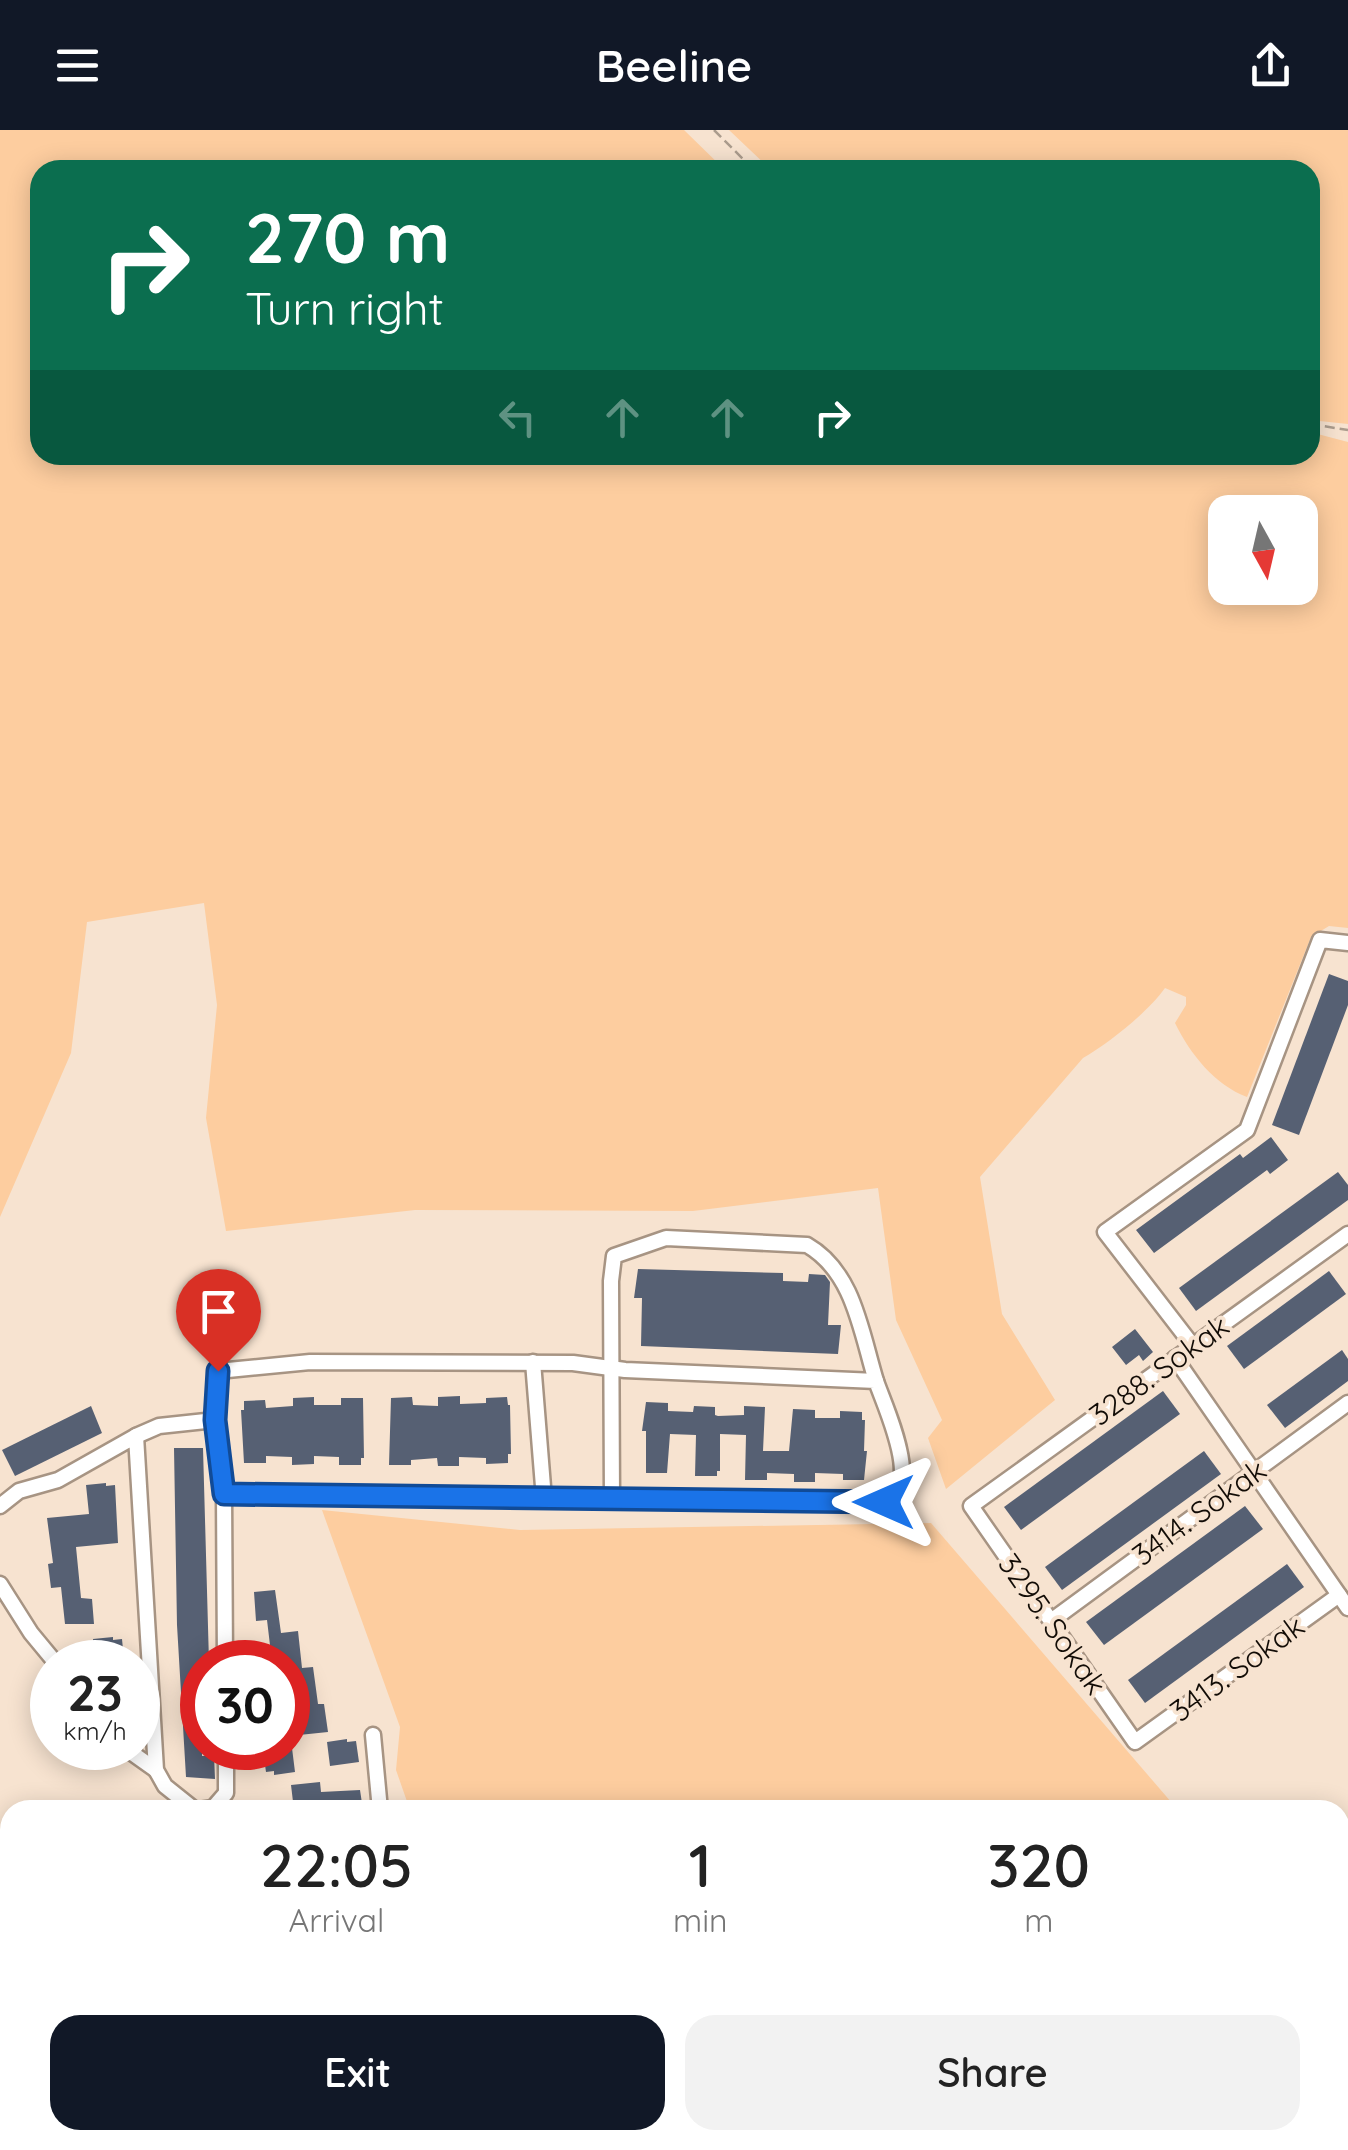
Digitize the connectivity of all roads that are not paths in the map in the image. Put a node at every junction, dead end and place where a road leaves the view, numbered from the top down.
1 (1348, 943) edge
2 (1348, 1234) edge
3 (1193, 1346) junction
4 (1175, 1358) junction
5 (533, 1362) junction
6 (612, 1368) junction
7 (876, 1380) junction
8 (1348, 1403) edge
9 (215, 1420) junction
10 (136, 1436) junction
11 (1254, 1471) junction
12 (224, 1494) junction
13 (544, 1499) junction
14 (612, 1500) junction
15 (0, 1506) edge
16 (971, 1506) joint
17 (0, 1584) edge
18 (1338, 1594) junction
19 (1348, 1608) edge
20 (1051, 1621) junction
21 (37, 1640) edge
22 (148, 1640) edge
23 (225, 1640) edge
24 (373, 1735) dead end
25 (1135, 1742) joint
26 (156, 1770) edge
27 (226, 1770) edge
28 (184, 1800) edge
29 (219, 1800) edge
30 (379, 1800) edge

1 - 3 street
2 - 3 street, 3288. Sokak
3 - 4 street, 3288. Sokak
4 - 11 street
4 - 16 street, 3288. Sokak
5 - 6 street
5 - 9 street
5 - 13 street
6 - 7 street
6 - 7 street
6 - 14 street
7 - 14 street
8 - 11 street, 3414. Sokak
9 - 10 street
9 - 12 street
10 - 15 street
10 - 22 street
11 - 18 street
11 - 20 street, 3414. Sokak
12 - 13 street
12 - 23 street
13 - 14 street
16 - 20 street, 3295. Sokak
17 - 21 street
18 - 19 street
18 - 25 street, 3413. Sokak
20 - 25 street, 3295. Sokak
24 - 30 street
26 - 28 street
27 - 29 street

